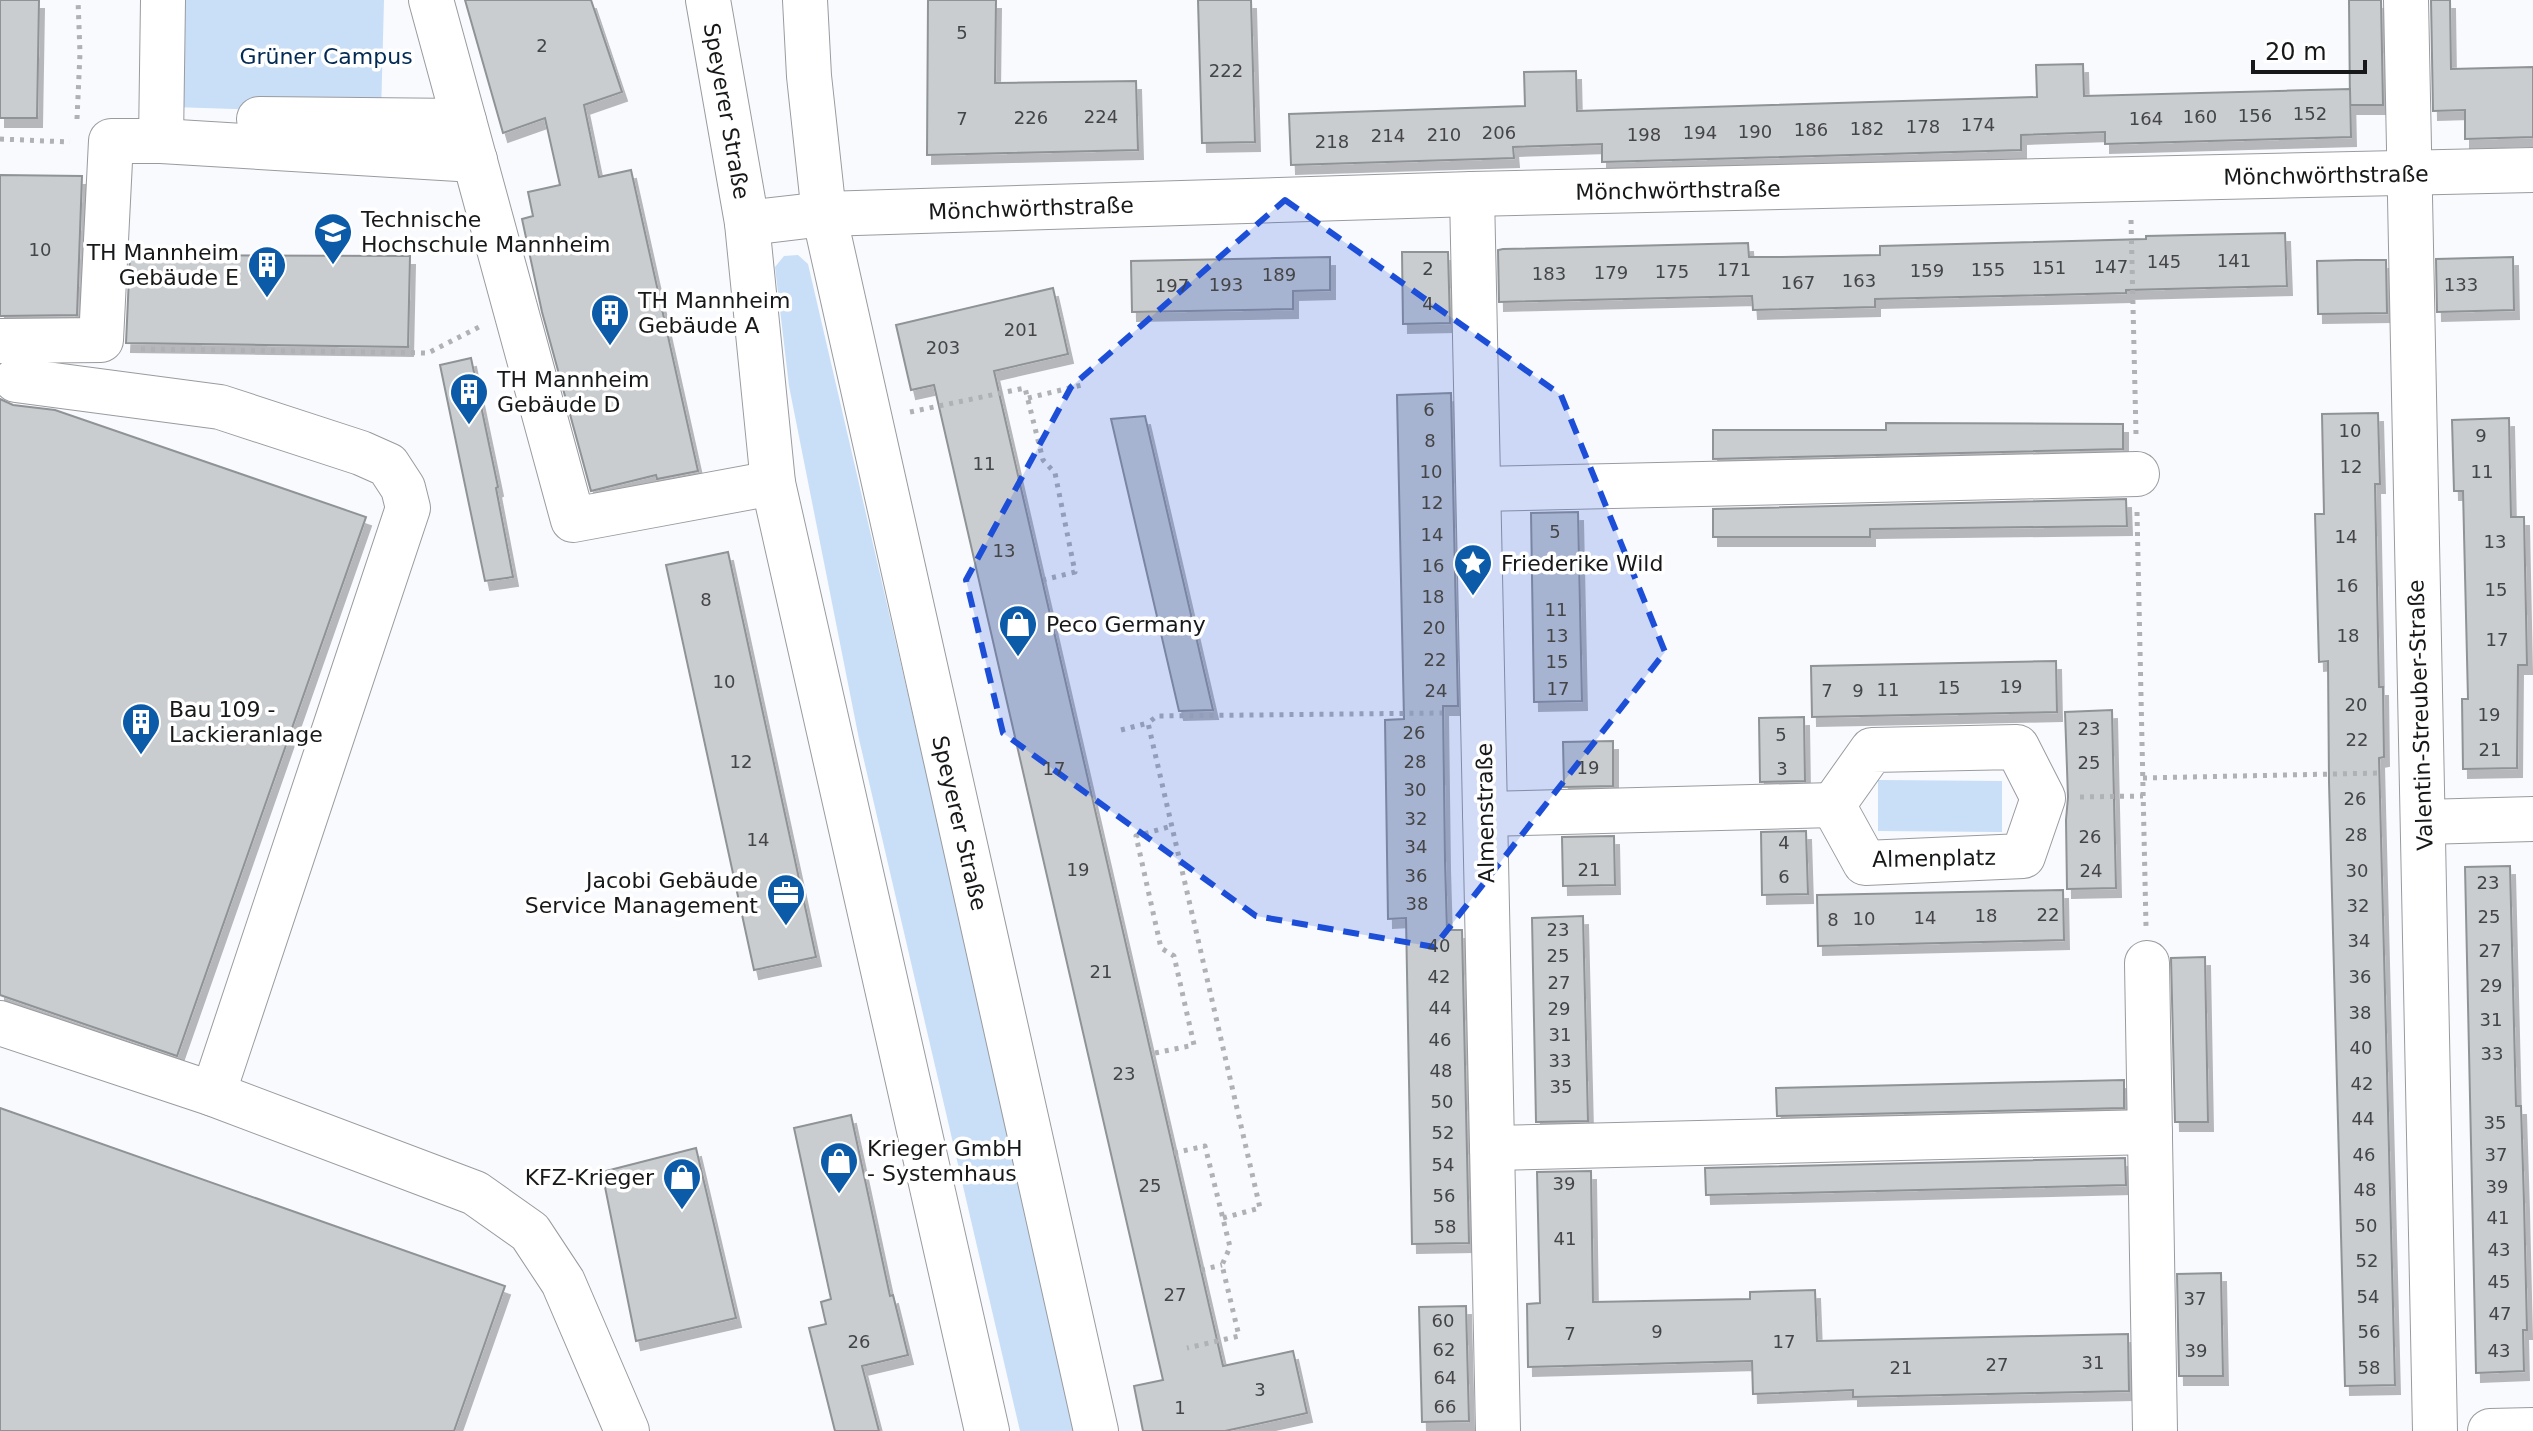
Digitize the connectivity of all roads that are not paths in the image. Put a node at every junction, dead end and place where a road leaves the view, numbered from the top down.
1 (163, 0) edge
2 (431, 0) edge
3 (708, 0) edge
4 (805, 0) edge
5 (2406, 0) edge
6 (161, 130) junction
7 (470, 140) junction
8 (2533, 170) edge
9 (2408, 173) junction
10 (1472, 194) junction
11 (824, 214) junction
12 (747, 223) junction
13 (8, 360) edge
14 (2137, 474) road end
15 (773, 483) junction
16 (1479, 489) junction
17 (1833, 805) junction
18 (1485, 814) junction
19 (2533, 819) edge
20 (2423, 822) junction
21 (2147, 963) road end
22 (0, 1023) edge
23 (213, 1094) junction
24 (2150, 1132) junction
25 (1492, 1148) junction
26 (2533, 1430) edge
27 (627, 1431) edge
28 (987, 1431) edge
29 (1096, 1431) edge
30 (1498, 1431) edge
31 (2155, 1431) edge
32 (2435, 1431) edge
33 (2490, 1431) edge

1 - 6 street
2 - 7 street
3 - 12 street, Speyerer Straße
4 - 11 street, Speyerer Straße
5 - 9 street, Valentin-Streuber-Straße
6 - 7 street
6 - 13 street
7 - 15 street
8 - 9 street, Mönchwörthstraße
9 - 10 street, Mönchwörthstraße
9 - 20 street, Valentin-Streuber-Straße
10 - 11 street, Mönchwörthstraße
10 - 16 street, Almenstraße
11 - 12 street, Speyerer Straße
11 - 29 street, Speyerer Straße
12 - 15 street, Speyerer Straße
13 - 23 street
14 - 16 street
15 - 28 street, Speyerer Straße
16 - 18 street, Almenstraße
17 - 17 street, Almenplatz
17 - 18 street
18 - 25 street, Almenstraße
19 - 20 street
20 - 32 street, Valentin-Streuber-Straße
21 - 24 street
22 - 23 street
23 - 27 street
24 - 25 street
24 - 31 street
25 - 30 street, Almenstraße
26 - 33 street

